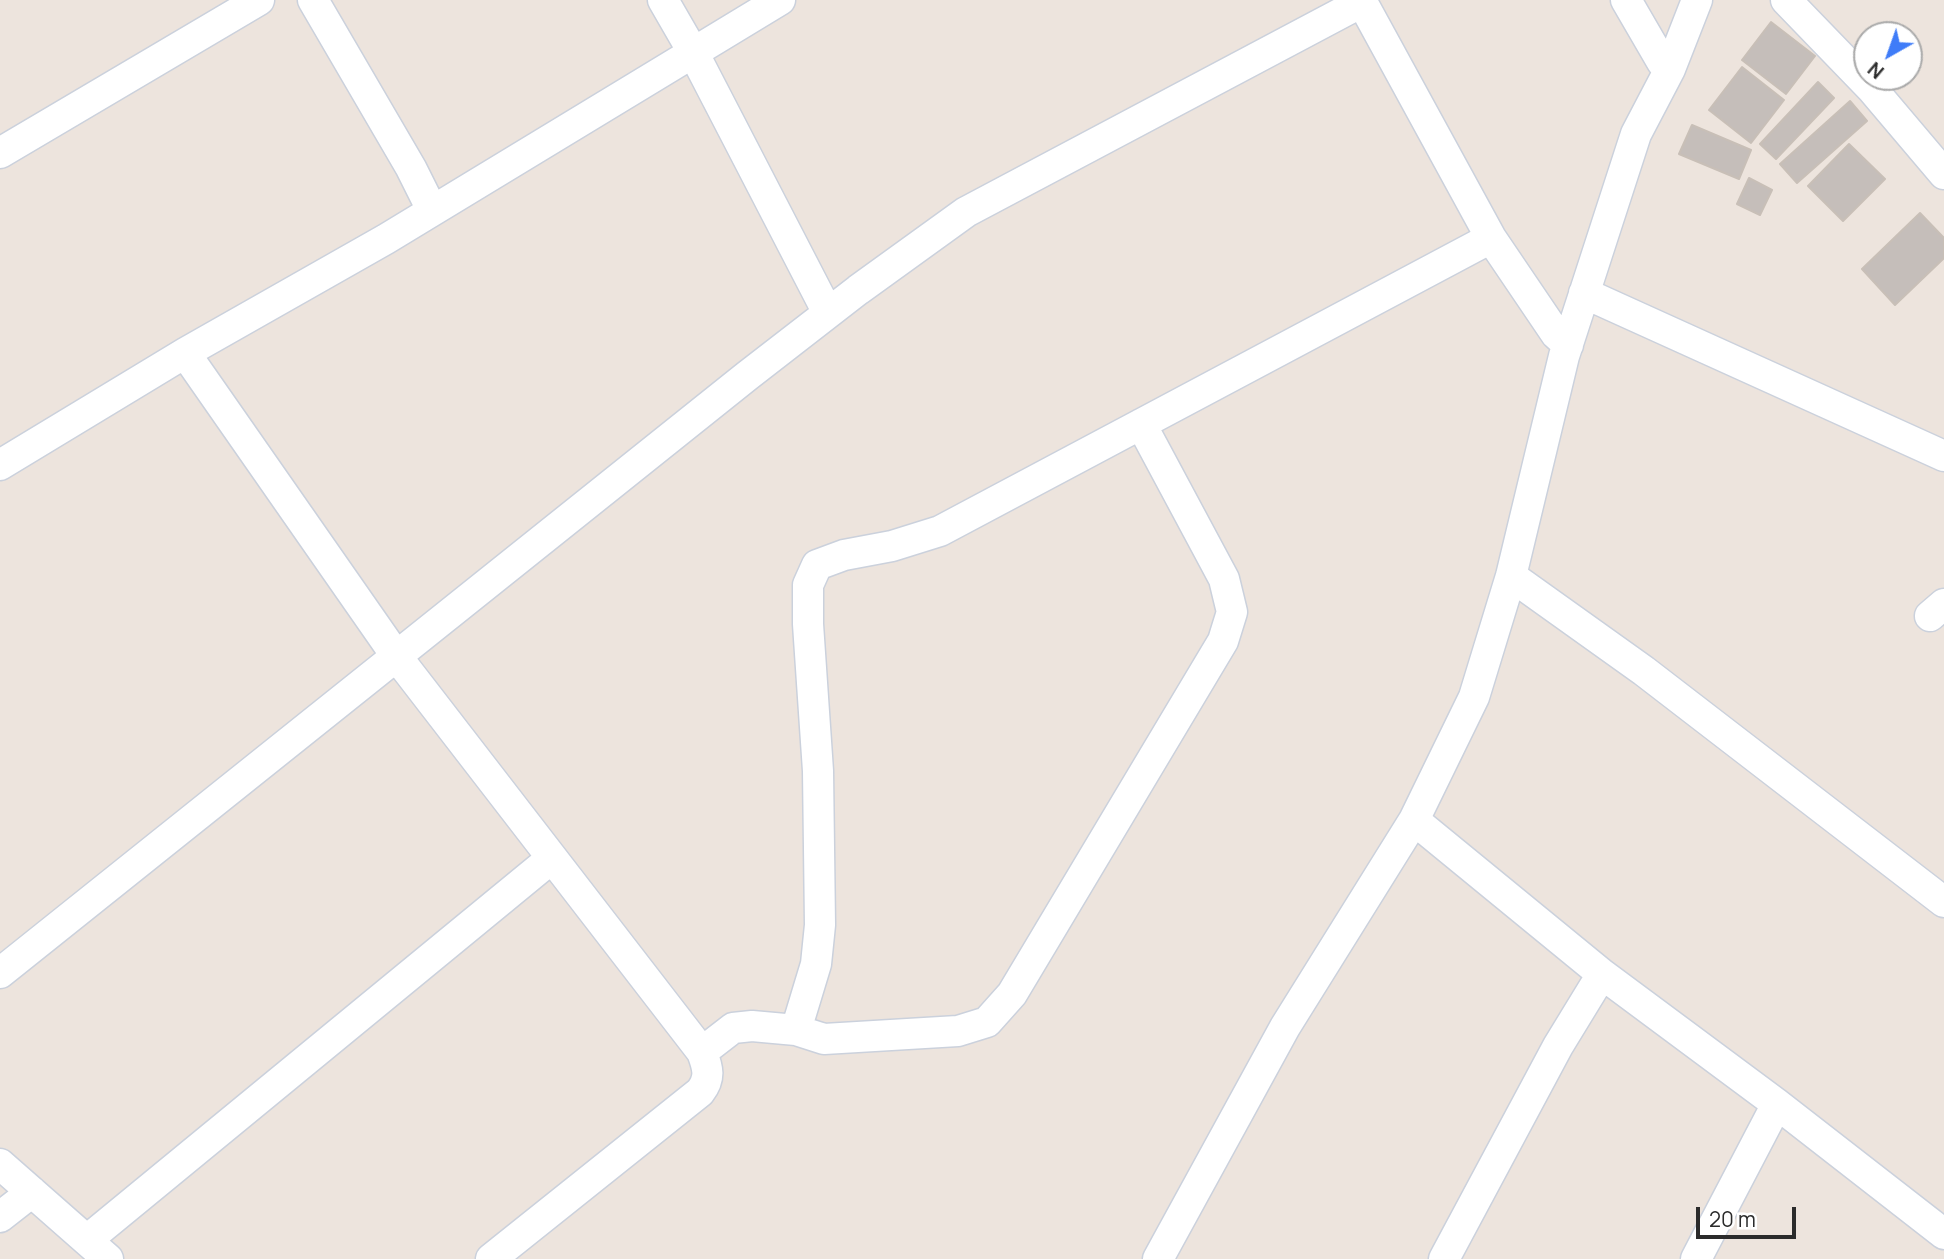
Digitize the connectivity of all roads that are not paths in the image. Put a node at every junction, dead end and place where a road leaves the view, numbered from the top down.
1 (259, 0) edge
2 (313, 0) edge
3 (663, 0) edge
4 (780, 0) edge
5 (1626, 0) edge
6 (1697, 0) edge
7 (1786, 0) edge
8 (1362, 1) edge
9 (693, 52) junction
10 (1670, 69) junction
11 (0, 153) edge
12 (1944, 174) edge
13 (432, 210) junction
14 (1491, 238) junction
15 (1584, 293) junction
16 (828, 313) junction
17 (1567, 345) junction
18 (185, 353) junction
19 (1141, 424) junction
20 (1944, 456) edge
21 (0, 465) edge
22 (1511, 576) junction
23 (397, 657) junction
24 (1414, 820) junction
25 (552, 858) junction
26 (1944, 902) edge
27 (0, 973) edge
28 (1602, 974) junction
29 (796, 1030) junction
30 (702, 1052) junction
31 (1777, 1104) junction
32 (0, 1164) edge
33 (32, 1192) junction
34 (0, 1217) edge
35 (1944, 1234) edge
36 (97, 1249) edge
37 (491, 1259) edge
38 (1158, 1259) edge
39 (1444, 1259) edge
40 (1696, 1259) edge

1 - 11 street
2 - 13 street
3 - 9 street
4 - 9 street
5 - 10 street
6 - 10 street
7 - 12 street
8 - 14 street
8 - 16 street
9 - 13 street
9 - 16 street
10 - 15 street
13 - 18 street
14 - 17 street
14 - 19 street
15 - 17 street
15 - 20 street
16 - 23 street
17 - 22 street
18 - 21 street
18 - 23 street
19 - 29 street
19 - 29 street
22 - 24 street
22 - 26 street
23 - 25 street
23 - 27 street
24 - 28 street
24 - 38 street
25 - 30 street
25 - 36 street
28 - 31 street
28 - 39 street
29 - 30 street
30 - 37 street
31 - 35 street
31 - 40 street
32 - 33 street
33 - 34 street
33 - 36 street

